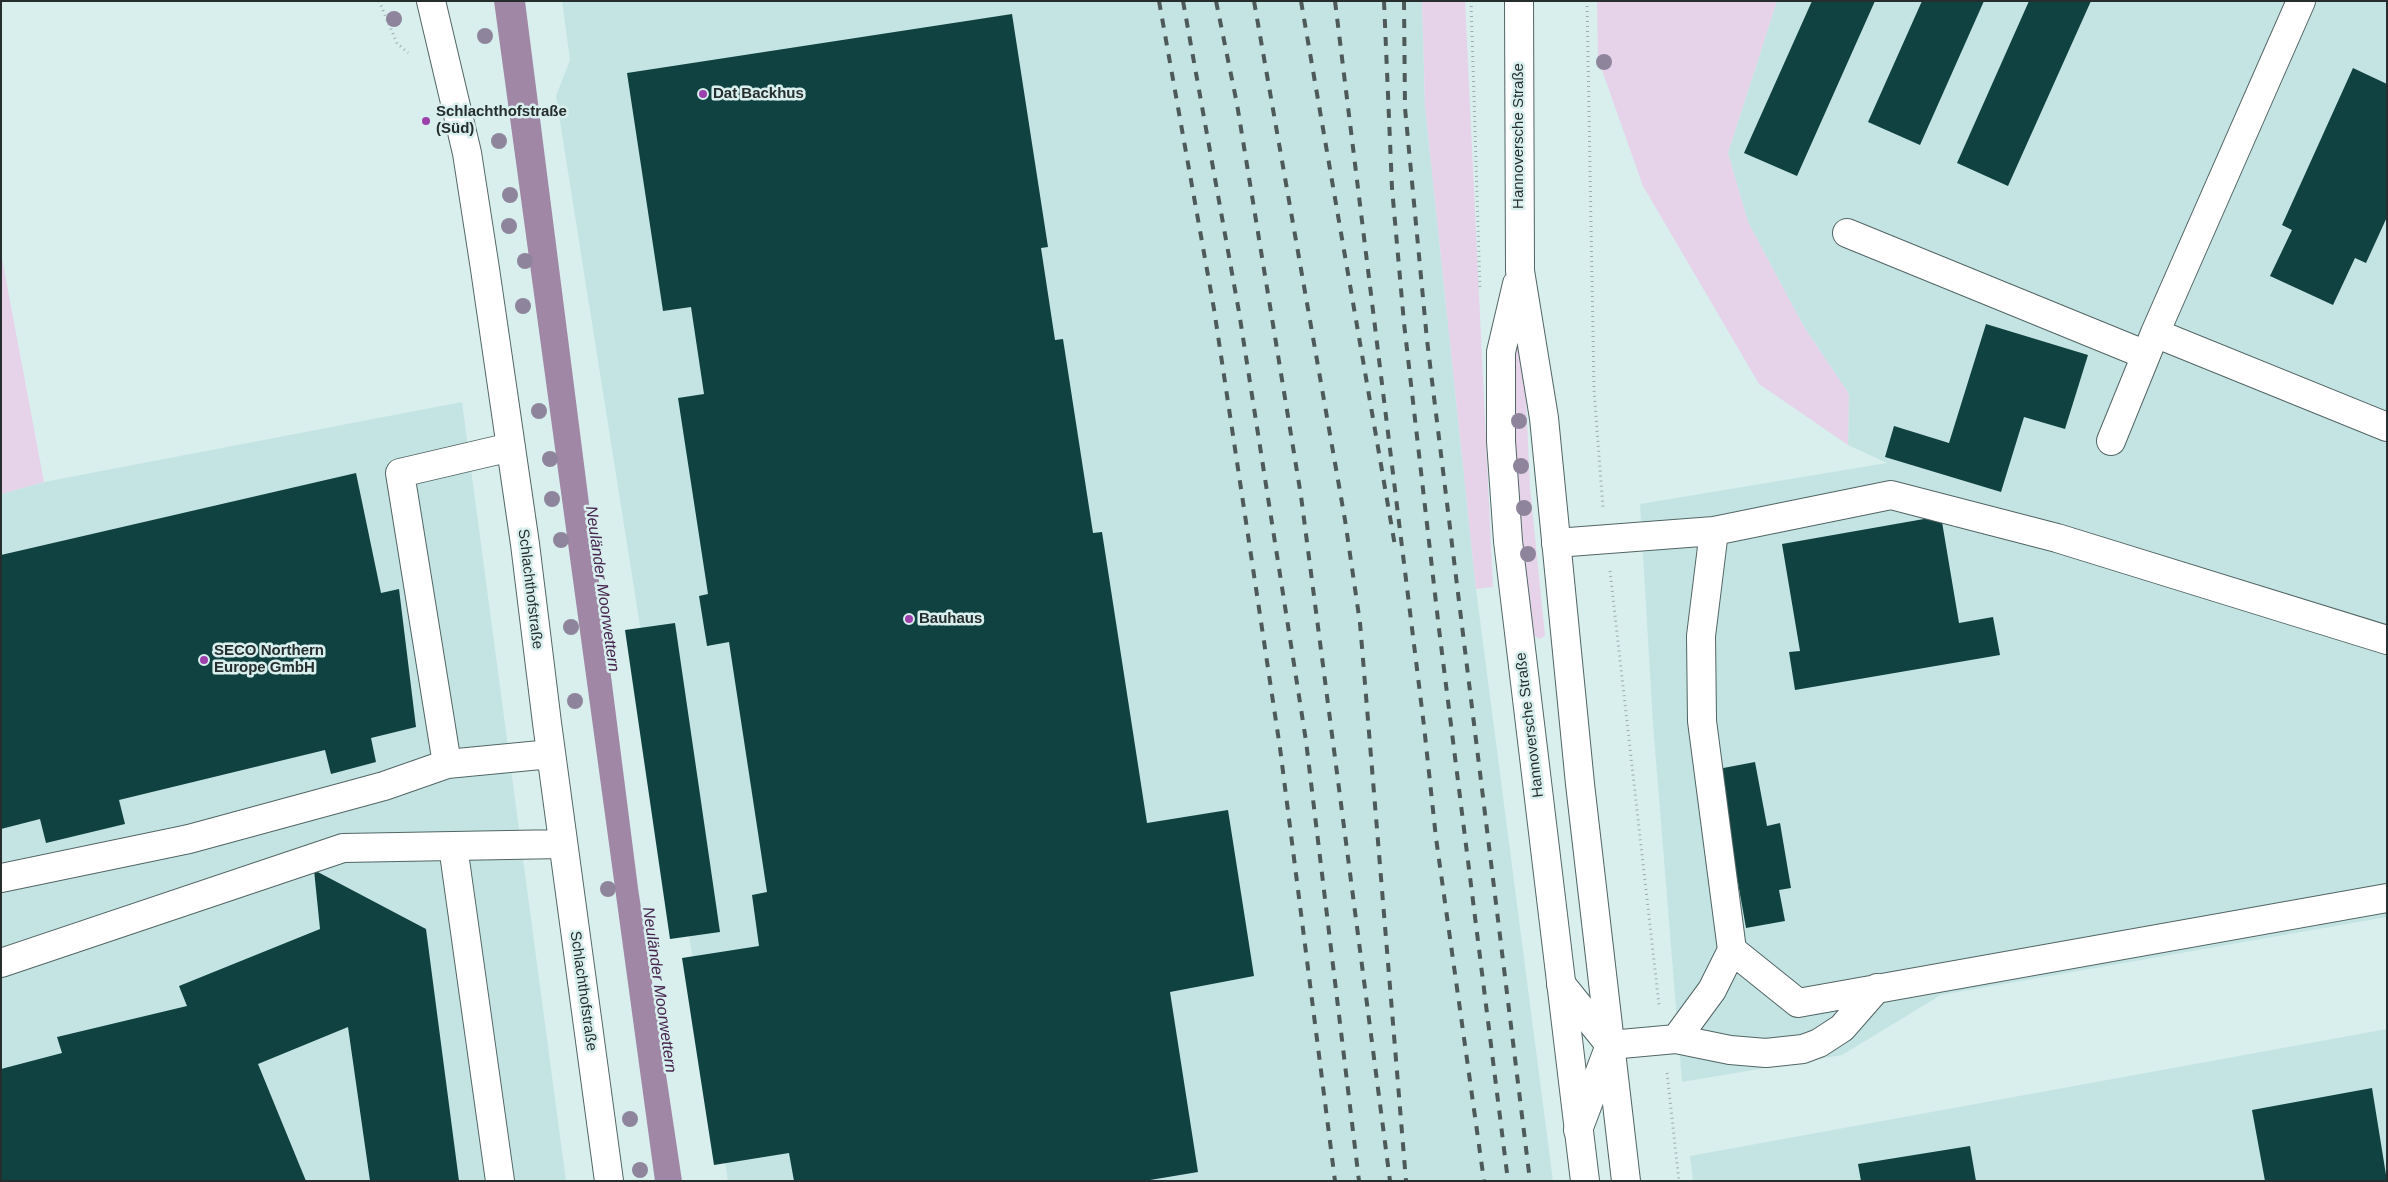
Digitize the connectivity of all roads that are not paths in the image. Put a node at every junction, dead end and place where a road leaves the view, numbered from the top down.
1 (431, 1) edge
2 (1519, 1) edge
3 (2301, 1) edge
4 (1847, 233) dead end
5 (1520, 270) junction
6 (2151, 344) junction
7 (2387, 427) edge
8 (2111, 441) dead end
9 (511, 447) junction
10 (1714, 531) junction
11 (1556, 543) junction
12 (2387, 640) edge
13 (551, 754) junction
14 (447, 764) junction
15 (563, 844) junction
16 (452, 846) junction
17 (1, 878) edge
18 (2387, 898) edge
19 (1732, 950) junction
20 (1, 963) edge
21 (1561, 984) junction
22 (1877, 988) junction
23 (1669, 1039) junction
24 (1610, 1045) junction
25 (1578, 1130) junction
26 (500, 1181) edge
27 (609, 1181) edge
28 (1584, 1181) edge
29 (1626, 1181) edge

1 - 9 main road, Schlachthofstraße
2 - 5 main road, Hannoversche Straße
3 - 6 main road
4 - 6 main road
5 - 11 main road, Hannoversche Straße
5 - 21 main road, Hannoversche Straße
6 - 7 main road
6 - 8 main road
9 - 13 main road, Schlachthofstraße
9 - 14 main road
10 - 11 main road
10 - 12 main road
10 - 19 main road
11 - 24 main road, Hannoversche Straße
13 - 14 main road
13 - 15 main road, Schlachthofstraße
14 - 17 main road
15 - 16 main road
15 - 27 main road, Schlachthofstraße
16 - 20 main road
16 - 26 main road
18 - 22 main road
19 - 22 main road
19 - 23 main road
21 - 24 main road
21 - 25 main road, Hannoversche Straße
22 - 23 main road
23 - 24 main road
24 - 25 main road
24 - 29 main road, Hannoversche Straße
25 - 28 main road, Hannoversche Straße

